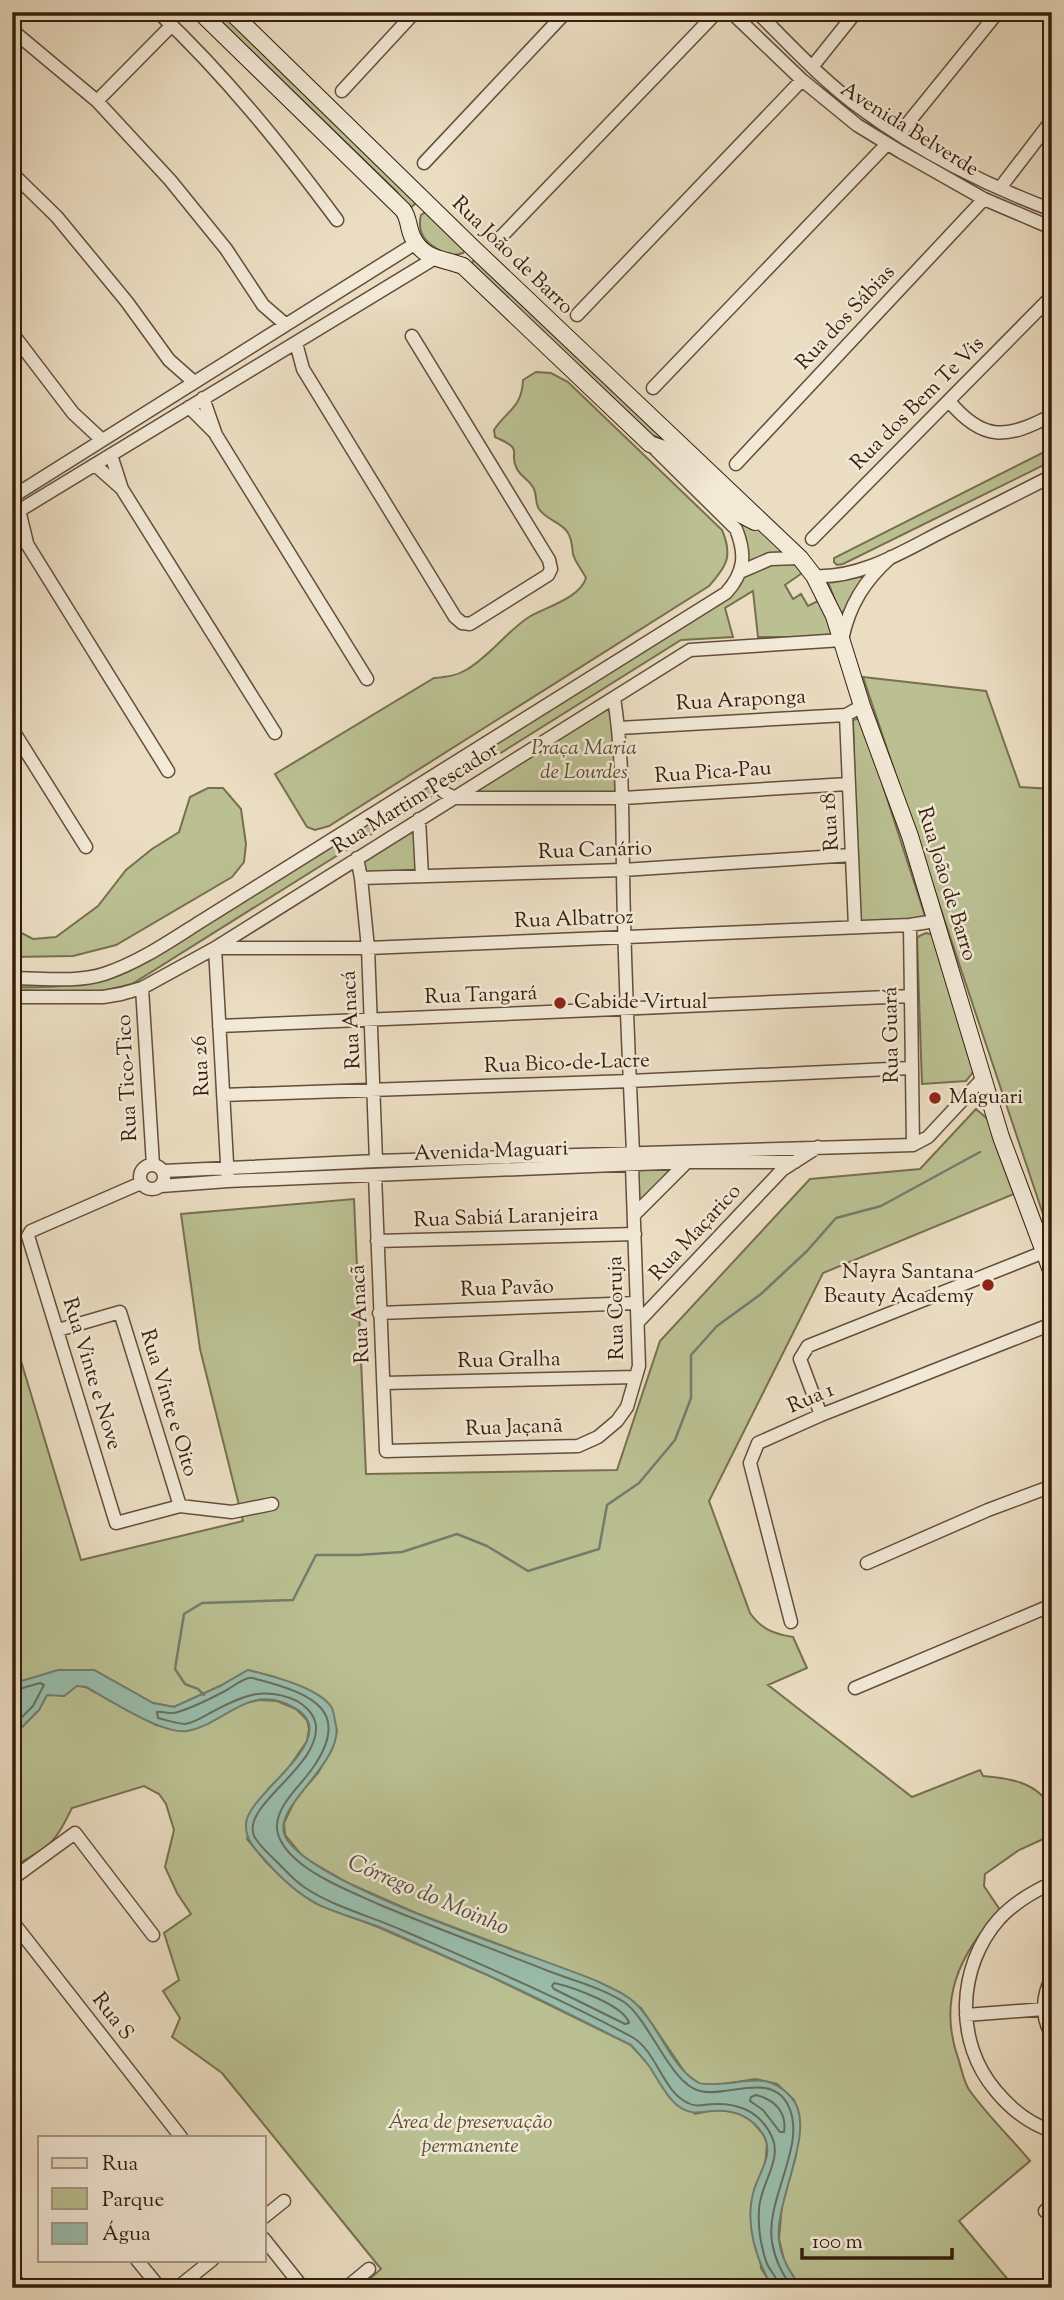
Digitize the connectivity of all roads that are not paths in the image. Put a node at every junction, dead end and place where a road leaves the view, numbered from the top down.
1 (158, 12) edge
2 (200, 12) edge
3 (232, 12) edge
4 (415, 12) edge
5 (566, 12) edge
6 (717, 12) edge
7 (731, 12) edge
8 (757, 12) edge
9 (856, 12) edge
10 (998, 12) edge
11 (172, 25) junction
12 (12, 30) edge
13 (812, 67) junction
14 (802, 80) junction
15 (342, 91) dead end
16 (823, 99) junction
17 (97, 101) junction
18 (851, 101) junction
19 (850, 120) junction
20 (1052, 120) edge
21 (879, 121) junction
22 (899, 134) junction
23 (887, 144) junction
24 (425, 163) dead end
25 (12, 173) edge
26 (1000, 188) junction
27 (984, 198) junction
28 (427, 204) junction
29 (1048, 209) edge
30 (1014, 212) junction
31 (337, 220) dead end
32 (409, 222) junction
33 (1048, 227) edge
34 (500, 239) dead end
35 (416, 243) junction
36 (471, 246) junction
37 (435, 258) junction
38 (456, 263) junction
39 (365, 275) junction
40 (377, 294) junction
41 (1052, 296) edge
42 (328, 298) junction
43 (264, 305) junction
44 (577, 315) dead end
45 (340, 316) junction
46 (285, 324) junction
47 (12, 333) edge
48 (270, 334) junction
49 (412, 336) dead end
50 (296, 342) junction
51 (282, 351) junction
52 (169, 360) junction
53 (303, 369) junction
54 (194, 382) junction
55 (653, 388) dead end
56 (180, 390) junction
57 (203, 398) junction
58 (949, 401) junction
59 (188, 407) junction
60 (73, 413) junction
61 (1052, 415) edge
62 (139, 416) junction
63 (150, 432) junction
64 (216, 435) junction
65 (102, 440) junction
66 (650, 444) junction
67 (88, 449) junction
68 (111, 455) junction
69 (736, 464) dead end
70 (95, 465) junction
71 (1052, 476) edge
72 (122, 489) junction
73 (12, 496) edge
74 (16, 513) edge
75 (767, 527) junction
76 (12, 530) edge
77 (812, 538) dead end
78 (27, 544) junction
79 (891, 557) junction
80 (800, 558) junction
81 (740, 572) junction
82 (822, 580) junction
83 (851, 609) junction
84 (834, 616) junction
85 (842, 640) junction
86 (368, 679) dead end
87 (614, 698) junction
88 (862, 705) junction
89 (846, 715) junction
90 (619, 728) junction
91 (12, 729) edge
92 (275, 733) dead end
93 (446, 768) junction
94 (168, 771) dead end
95 (848, 784) junction
96 (456, 798) junction
97 (623, 798) junction
98 (419, 819) junction
99 (86, 847) dead end
100 (852, 855) junction
101 (357, 858) junction
102 (622, 870) junction
103 (422, 876) junction
104 (360, 878) junction
105 (935, 921) junction
106 (910, 925) junction
107 (855, 927) junction
108 (626, 937) junction
109 (215, 948) junction
110 (368, 948) junction
111 (12, 978) edge
112 (142, 988) junction
113 (911, 996) junction
114 (12, 997) edge
115 (628, 1010) junction
116 (371, 1019) junction
117 (219, 1026) junction
118 (911, 1068) junction
119 (984, 1077) junction
120 (630, 1081) junction
121 (375, 1090) junction
122 (223, 1096) junction
123 (913, 1145) junction
124 (797, 1147) junction
125 (818, 1147) junction
126 (783, 1148) junction
127 (632, 1159) junction
128 (376, 1161) junction
129 (687, 1162) junction
130 (795, 1162) junction
131 (781, 1166) junction
132 (158, 1168) junction
133 (228, 1174) junction
134 (375, 1175) junction
135 (141, 1183) junction
136 (161, 1186) junction
137 (634, 1215) junction
138 (635, 1234) junction
139 (377, 1241) junction
140 (1044, 1252) junction
141 (1052, 1273) edge
142 (636, 1303) junction
143 (379, 1313) junction
144 (638, 1322) junction
145 (1052, 1324) edge
146 (58, 1330) junction
147 (635, 1377) junction
148 (384, 1383) junction
149 (628, 1407) joint
150 (821, 1415) junction
151 (386, 1451) joint
152 (1052, 1486) edge
153 (272, 1504) dead end
154 (180, 1506) junction
155 (867, 1563) dead end
156 (1052, 1605) edge
157 (791, 1622) dead end
158 (855, 1688) dead end
159 (12, 1879) edge
160 (1052, 1883) edge
161 (12, 1921) edge
162 (153, 1935) dead end
163 (1052, 1978) edge
164 (1044, 2009) junction
165 (966, 2015) junction
166 (1052, 2035) edge
167 (1052, 2131) edge
168 (180, 2136) edge
169 (284, 2202) dead end
170 (266, 2216) edge
171 (266, 2242) edge
172 (139, 2262) edge
173 (210, 2262) edge
174 (369, 2269) dead end
175 (12, 2276) edge
176 (22, 2288) edge
177 (160, 2288) edge
178 (177, 2288) edge
179 (303, 2288) edge
180 (346, 2288) edge

1 - 11 street
2 - 32 street
3 - 28 street, Rua João de Barro
4 - 15 street
5 - 24 street
6 - 34 street
7 - 14 street, Avenida Belverde
8 - 13 street, Avenida Belverde
9 - 13 street
10 - 22 street
11 - 17 street
11 - 31 street
12 - 17 street
13 - 18 street, Avenida Belverde
14 - 16 street, Avenida Belverde
14 - 44 street
16 - 18 street
16 - 19 street, Avenida Belverde
17 - 43 street
18 - 21 street, Avenida Belverde
19 - 21 street
19 - 23 street, Avenida Belverde
20 - 26 street
21 - 22 street, Avenida Belverde
22 - 26 street, Avenida Belverde
23 - 27 street, Avenida Belverde
23 - 55 street
25 - 52 street
26 - 29 street, Avenida Belverde
27 - 30 street, Avenida Belverde
27 - 69 street, Rua dos Sábias
28 - 32 street
28 - 36 street, Rua João de Barro
29 - 30 street
29 - 33 street
30 - 33 street, Avenida Belverde
32 - 35 street
35 - 37 street, Rua João de Barro
35 - 39 street
36 - 38 street
36 - 75 street, Rua João de Barro
37 - 38 street, Rua João de Barro
37 - 40 street
38 - 66 street, Rua João de Barro
39 - 40 street
39 - 42 street
40 - 45 street
41 - 58 street, Rua dos Bem Te Vis
42 - 45 street
42 - 46 street
43 - 46 street
43 - 48 street
45 - 50 street
46 - 48 street
47 - 60 street
48 - 54 street
49 - 53 street
50 - 51 street
50 - 53 street
51 - 53 street
51 - 57 street
52 - 54 street
52 - 56 street
54 - 56 street
56 - 62 street
57 - 59 street
57 - 64 street
58 - 61 street
58 - 77 street, Rua dos Bem Te Vis
59 - 63 street
59 - 64 street
60 - 65 street
60 - 67 street
62 - 63 street
62 - 65 street
63 - 68 street
64 - 86 street
65 - 67 street
66 - 75 street, Rua João de Barro
66 - 81 street, Rua João de Barro
67 - 73 street
68 - 70 street
68 - 72 street
70 - 72 street
70 - 74 street
71 - 79 street
72 - 92 street
74 - 78 street
75 - 80 street, Rua João de Barro
76 - 78 street
78 - 94 street
79 - 82 street
79 - 83 street
80 - 81 street
80 - 82 street, Rua João de Barro
81 - 93 street, Rua Martim Pescador
82 - 84 street, Rua João de Barro
83 - 84 street
83 - 85 street
84 - 85 street, Rua João de Barro
85 - 87 street, Rua Martim Pescador
85 - 88 street, Rua João de Barro
87 - 90 street, Rua Coruja
87 - 96 street, Rua Martim Pescador
88 - 89 street, Rua Araponga
88 - 105 street, Rua João de Barro
89 - 90 street, Rua Araponga
89 - 95 street, Rua 18
90 - 97 street, Rua Coruja
91 - 99 street
93 - 96 street
93 - 111 street, Rua Martim Pescador
95 - 97 street, Rua Pica-Pau
95 - 100 street, Rua 18
96 - 97 street, Rua Pica-Pau
96 - 98 street, Rua Martim Pescador
97 - 102 street, Rua Coruja
98 - 101 street, Rua Martim Pescador
98 - 103 street
100 - 102 street, Rua Canário
100 - 107 street, Rua 18
101 - 104 street
101 - 109 street, Rua Martim Pescador
102 - 103 street, Rua Canário
102 - 108 street, Rua Coruja
103 - 104 street, Rua Canário
104 - 110 street, Rua Anacá
105 - 106 street, Rua Albatroz
105 - 119 street, Rua João de Barro
106 - 107 street, Rua Albatroz
106 - 113 street, Rua Guará
107 - 108 street, Rua Albatroz
108 - 110 street, Rua Albatroz
108 - 115 street, Rua Coruja
109 - 110 street, Rua Albatroz
109 - 112 street, Rua Martim Pescador
109 - 117 street, Rua 26
110 - 116 street, Rua Anacá
112 - 114 street, Rua Martim Pescador
112 - 132 street, Rua Tico-Tico
113 - 115 street, Rua Tangará
113 - 118 street, Rua Guará
115 - 116 street, Rua Tangará
115 - 120 street, Rua Coruja
116 - 117 street, Rua Tangará
116 - 121 street, Rua Anacá
117 - 122 street, Rua 26
118 - 120 street, Rua Bico-de-Lacre
118 - 123 street, Rua Guará
119 - 123 street
119 - 140 street, Rua João de Barro
120 - 121 street, Rua Bico-de-Lacre
120 - 127 street, Rua Coruja
121 - 122 street, Rua Bico-de-Lacre
121 - 128 street, Rua Anacá
122 - 133 street, Rua 26
123 - 125 street, Avenida Maguari
124 - 125 street, Avenida Maguari
124 - 126 street, Avenida Maguari
124 - 130 street
125 - 130 street
126 - 127 street, Avenida Maguari
126 - 131 street
127 - 128 street, Avenida Maguari
127 - 129 street, Avenida Maguari
127 - 134 street, Avenida Maguari
127 - 137 street, Rua Coruja
128 - 133 street, Avenida Maguari
129 - 131 street, Avenida Maguari
129 - 137 street
130 - 131 street, Rua Maçarico
131 - 144 street, Rua Maçarico
132 - 133 street, Avenida Maguari
132 - 135 street
132 - 136 street
133 - 134 street, Avenida Maguari
133 - 136 street, Avenida Maguari
134 - 139 street, Rua Anacã
135 - 136 street
135 - 146 street, Rua Vinte e Nove
137 - 138 street, Rua Coruja
138 - 139 street, Rua Sabiá Laranjeira
138 - 142 street, Rua Coruja
139 - 143 street, Rua Anacã
140 - 141 street, Rua João de Barro
140 - 150 street
142 - 143 street, Rua Pavão
142 - 144 street, Rua Coruja
143 - 148 street, Rua Anacã
144 - 147 street, Rua Coruja
145 - 150 street, Rua 1
146 - 154 street, Rua Vinte e Oito
146 - 154 street, Rua Vinte e Nove
147 - 148 street, Rua Gralha
147 - 149 street, Rua Coruja
148 - 151 street, Rua Anacã
149 - 151 street, Rua Jaçanã
150 - 157 street, Rua 1
152 - 155 street
153 - 154 street
156 - 158 street
159 - 162 street
160 - 165 street
161 - 168 street, Rua S
163 - 164 street
164 - 165 street
164 - 166 street
165 - 167 street
169 - 170 street
171 - 179 street
172 - 177 street
173 - 178 street
174 - 180 street
175 - 176 street

